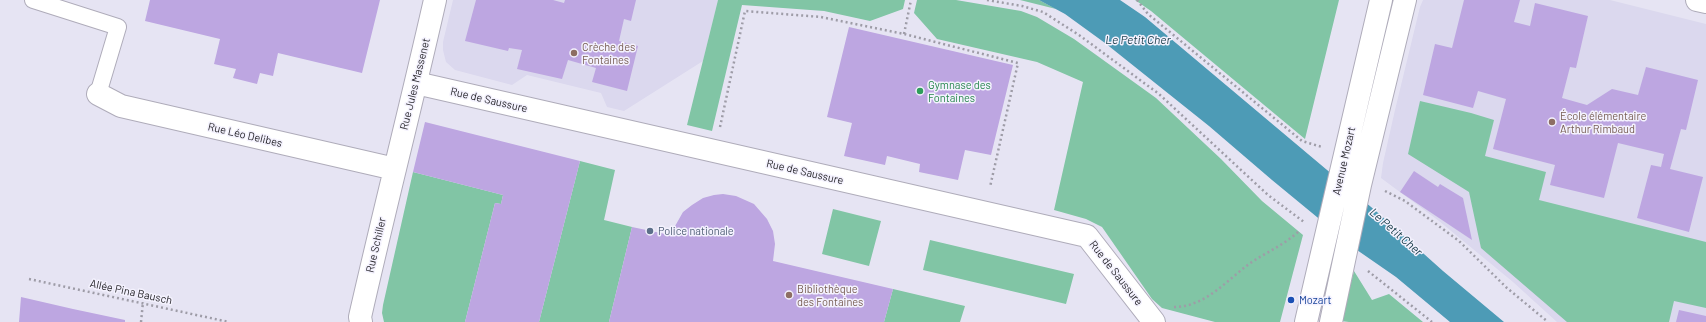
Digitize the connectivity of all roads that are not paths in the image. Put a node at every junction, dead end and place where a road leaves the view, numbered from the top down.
1 (33, 0) edge
2 (435, 0) edge
3 (1381, 0) edge
4 (1405, 0) edge
5 (1697, 0) edge
6 (1706, 2) edge
7 (416, 83) junction
8 (98, 94) joint
9 (395, 169) junction
10 (1148, 314) edge
11 (361, 322) edge
12 (1306, 322) edge
13 (1331, 322) edge

1 - 8 lane
2 - 7 street, Rue Jules Massenet
3 - 12 street, Avenue Mozart
4 - 13 street, Avenue Mozart
5 - 6 street
7 - 9 street, Rue Jules Massenet
7 - 10 street, Rue de Saussure
8 - 9 street, Rue Léo Delibes
9 - 11 street, Rue Schiller

